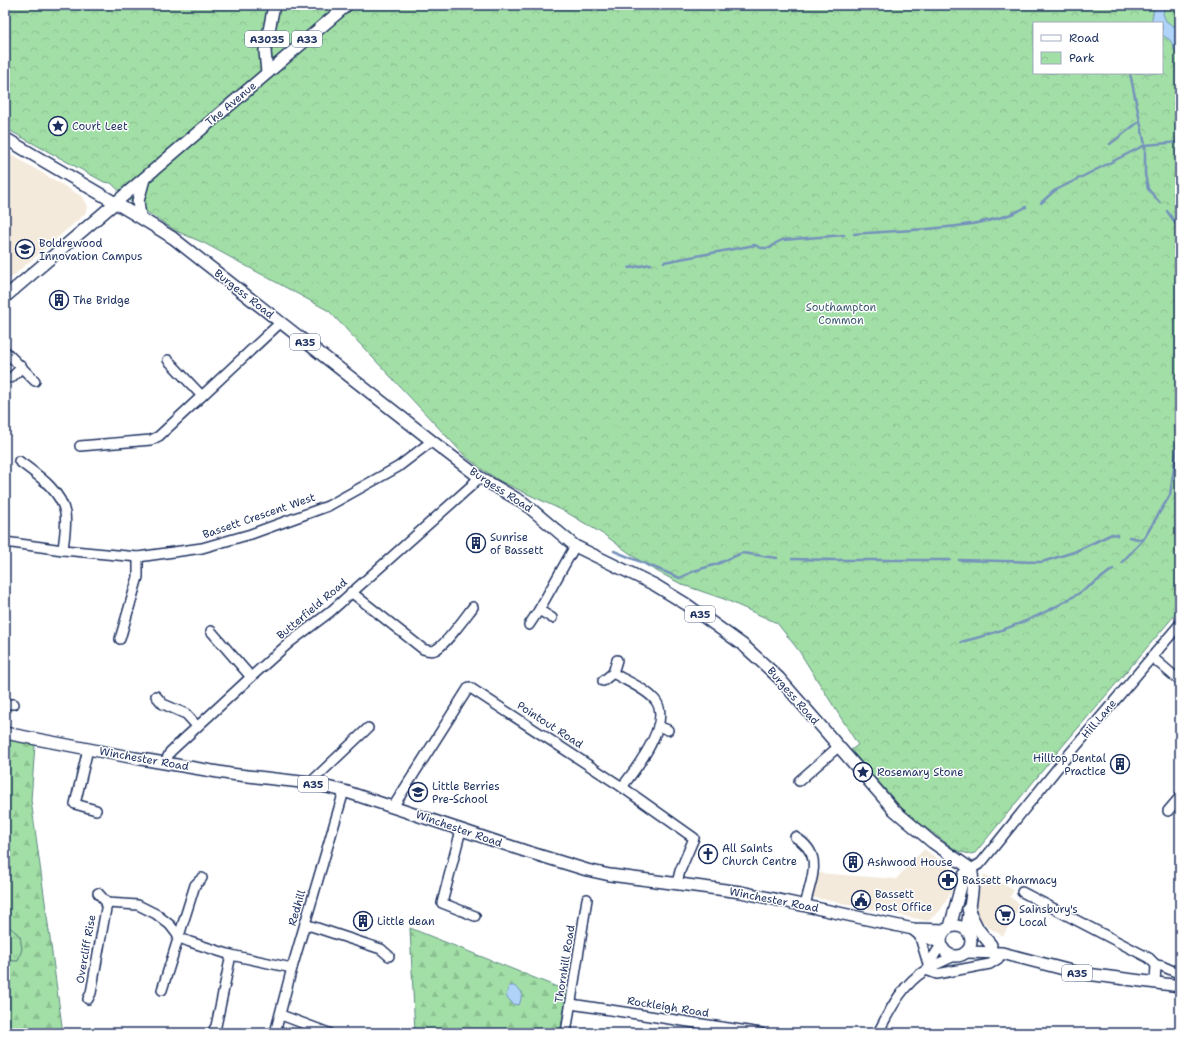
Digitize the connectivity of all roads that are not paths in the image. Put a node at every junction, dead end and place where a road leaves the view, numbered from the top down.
1 (274, 5) edge
2 (347, 5) edge
3 (267, 73) junction
4 (5, 138) edge
5 (144, 179) junction
6 (116, 203) junction
7 (140, 217) junction
8 (5, 297) edge
9 (280, 323) junction
10 (5, 351) edge
11 (168, 360) dead end
12 (22, 368) junction
13 (11, 378) dead end
14 (35, 381) dead end
15 (202, 396) junction
16 (432, 441) junction
17 (80, 446) dead end
18 (19, 461) dead end
19 (479, 477) junction
20 (5, 542) edge
21 (575, 546) junction
22 (63, 550) junction
23 (138, 557) junction
24 (351, 592) junction
25 (474, 607) dead end
26 (539, 610) junction
27 (552, 618) dead end
28 (1180, 624) edge
29 (529, 625) dead end
30 (217, 634) dead end
31 (120, 639) dead end
32 (1152, 658) junction
33 (617, 660) dead end
34 (613, 673) junction
35 (251, 676) junction
36 (603, 681) dead end
37 (1180, 681) edge
38 (156, 696) dead end
39 (197, 726) junction
40 (658, 726) junction
41 (368, 728) dead end
42 (668, 730) dead end
43 (5, 732) edge
44 (838, 747) junction
45 (88, 749) junction
46 (165, 763) junction
47 (801, 775) dead end
48 (310, 784) junction
49 (622, 787) junction
50 (344, 790) junction
51 (1180, 797) edge
52 (65, 802) dead end
53 (75, 804) junction
54 (393, 807) junction
55 (96, 810) dead end
56 (1168, 811) dead end
57 (461, 830) junction
58 (795, 837) dead end
59 (971, 868) junction
60 (202, 878) dead end
61 (677, 883) junction
62 (1022, 892) dead end
63 (98, 893) dead end
64 (587, 898) dead end
65 (106, 903) junction
66 (805, 906) junction
67 (968, 908) junction
68 (475, 916) dead end
69 (305, 924) junction
70 (947, 929) junction
71 (916, 931) junction
72 (969, 934) junction
73 (180, 938) junction
74 (941, 944) junction
75 (991, 945) junction
76 (966, 952) junction
77 (1002, 953) junction
78 (231, 955) junction
79 (389, 956) dead end
80 (954, 956) junction
81 (1156, 965) junction
82 (927, 967) junction
83 (292, 968) junction
84 (1180, 974) edge
85 (1155, 984) junction
86 (1180, 986) edge
87 (162, 990) dead end
88 (88, 999) dead end
89 (571, 1004) junction
90 (281, 1015) junction
91 (212, 1033) edge
92 (275, 1033) edge
93 (329, 1033) edge
94 (566, 1033) edge
95 (761, 1033) edge
96 (878, 1033) edge

1 - 3 main road, A3035
2 - 3 main road, The Avenue / A33
3 - 5 main road, The Avenue / A33
4 - 6 main road, Burgess Road / A35
5 - 6 main road, The Avenue / A33
5 - 7 main road
6 - 7 main road, Burgess Road / A35
6 - 8 main road, A33
7 - 9 main road, Burgess Road / A35
9 - 15 street
9 - 16 main road, Burgess Road / A35
10 - 12 street
11 - 15 street
12 - 13 street
12 - 14 street
15 - 17 street
16 - 19 main road, Burgess Road / A35
16 - 23 street, Bassett Crescent West
18 - 22 street
19 - 21 main road, Burgess Road / A35
19 - 24 street, Butterfield Road
20 - 22 street, Bassett Crescent West
21 - 26 street
21 - 44 main road, Burgess Road / A35
22 - 23 street, Bassett Crescent West
23 - 31 street
24 - 25 street
24 - 35 street, Butterfield Road
26 - 27 street
26 - 29 street
28 - 32 street, Hill Lane
30 - 35 street
32 - 37 street
32 - 59 street, Hill Lane
33 - 34 street
34 - 36 street
34 - 40 street
35 - 39 street, Butterfield Road
38 - 39 street
39 - 46 street, Butterfield Road
40 - 42 street
40 - 49 street
41 - 48 street
43 - 45 main road, Winchester Road / A35
44 - 47 street
44 - 59 main road, Burgess Road / A35
45 - 46 main road, Winchester Road / A35
45 - 53 street
46 - 48 main road, Winchester Road / A35
48 - 50 main road, Winchester Road / A35
49 - 54 street, Pointout Road
49 - 61 street, Pointout Road
50 - 54 main road, Winchester Road / A35
50 - 69 street, Redhill
51 - 56 street
52 - 53 street
53 - 55 street
54 - 57 main road, Winchester Road / A35
57 - 61 main road, Winchester Road / A35
57 - 68 street
58 - 66 street
59 - 67 main road
59 - 70 main road, Hill Lane
60 - 73 street
61 - 66 main road, Winchester Road / A35
62 - 81 street
63 - 65 street
64 - 89 street, Thornhill Road
65 - 73 street
65 - 88 street, Overcliff Rise
66 - 71 main road, Winchester Road / A35
67 - 72 main road
67 - 75 main road
69 - 79 street
69 - 83 street, Redhill
70 - 71 main road, Winchester Road / A35
70 - 72 main road
70 - 74 main road
71 - 74 main road, Winchester Road / A35
71 - 82 street
72 - 75 main road, A35
72 - 76 main road
73 - 78 street
73 - 87 street
74 - 80 main road
74 - 82 street
75 - 77 main road, A35
76 - 77 main road, A35
76 - 80 main road
77 - 82 street
77 - 85 main road, A35
78 - 83 street
78 - 91 street
80 - 82 street
81 - 84 street
81 - 85 street
82 - 96 street
83 - 90 street, Redhill
85 - 86 main road, A35
89 - 94 street, Thornhill Road
89 - 95 street, Rockleigh Road
90 - 92 street, Redhill
90 - 93 street

